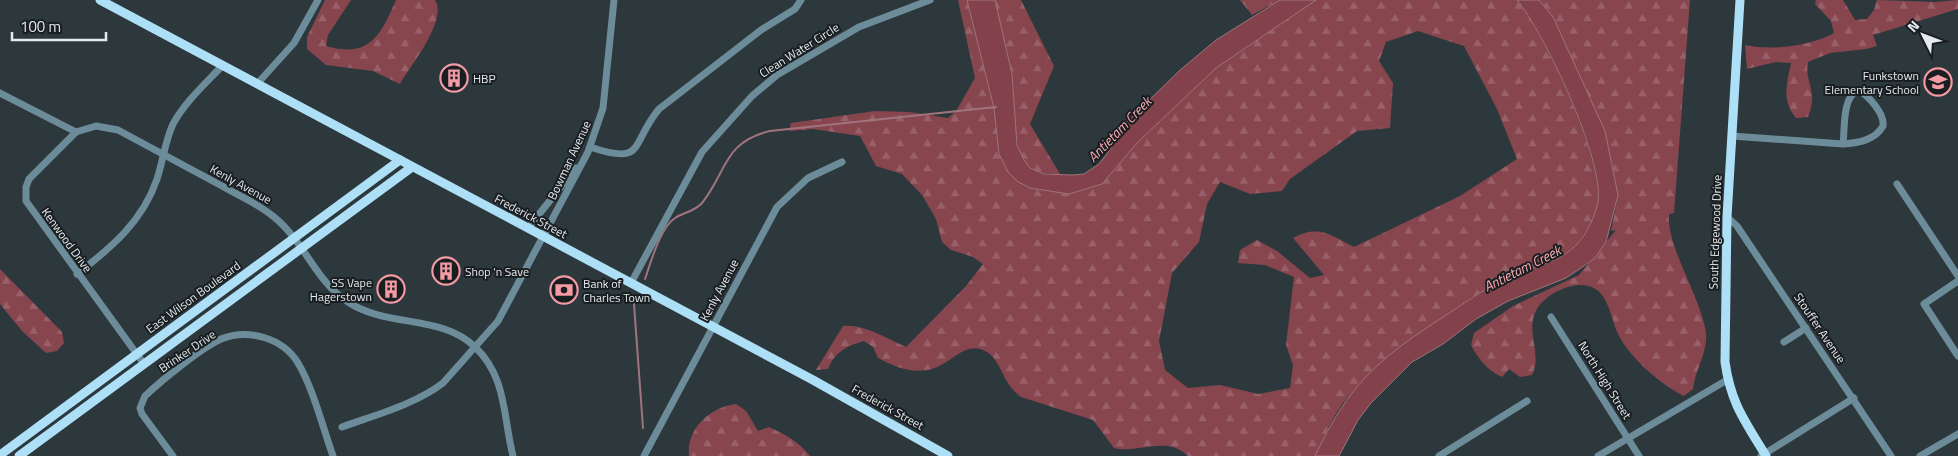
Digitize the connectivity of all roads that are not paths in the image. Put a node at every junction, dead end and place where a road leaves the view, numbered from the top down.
1 (100, 0) edge
2 (318, 0) edge
3 (614, 0) edge
4 (802, 0) edge
5 (930, 0) edge
6 (1740, 0) edge
7 (222, 66) junction
8 (257, 84) junction
9 (0, 92) edge
10 (76, 132) junction
11 (1732, 136) junction
12 (1843, 144) junction
13 (589, 150) junction
14 (163, 154) junction
15 (400, 160) junction
16 (842, 162) dead end
17 (412, 167) junction
18 (371, 182) junction
19 (1897, 184) dead end
20 (347, 215) junction
21 (1727, 217) junction
22 (528, 228) junction
23 (543, 237) junction
24 (294, 238) junction
25 (301, 248) junction
26 (77, 274) junction
27 (1958, 276) edge
28 (1958, 281) edge
29 (631, 283) junction
30 (1552, 317) dead end
31 (712, 326) junction
32 (1806, 328) junction
33 (1784, 342) dead end
34 (476, 347) junction
35 (137, 354) junction
36 (1958, 356) edge
37 (144, 364) junction
38 (1727, 380) junction
39 (1854, 398) junction
40 (1528, 401) dead end
41 (342, 427) dead end
42 (1958, 434) edge
43 (1628, 438) junction
44 (0, 455) edge
45 (1763, 455) edge
46 (19, 456) edge
47 (173, 456) edge
48 (333, 456) edge
49 (513, 456) edge
50 (644, 456) edge
51 (948, 456) edge
52 (1439, 456) edge
53 (1598, 456) edge
54 (1640, 456) edge
55 (1891, 456) edge
56 (1920, 456) edge

1 - 7 main road, Frederick Street
2 - 8 street
3 - 13 street, Bowman Avenue
4 - 13 street
5 - 29 street, Clean Water Circle
6 - 11 main road, South Edgewood Drive
7 - 8 main road, Frederick Street
7 - 14 street
8 - 15 main road, Frederick Street
9 - 10 street
10 - 14 street, Kenly Avenue
10 - 26 street, Kenwood Drive
11 - 12 street
11 - 21 main road, South Edgewood Drive
12 - 12 street
13 - 22 street
13 - 23 street, Bowman Avenue
14 - 24 street, Kenly Avenue
14 - 26 street
15 - 17 main road, Frederick Street
15 - 18 main road, East Wilson Boulevard
16 - 31 street, Kenly Avenue
17 - 20 main road, East Wilson Boulevard
17 - 22 main road, Frederick Street
18 - 20 main road
18 - 24 main road, East Wilson Boulevard
19 - 27 street
20 - 25 main road, East Wilson Boulevard
21 - 32 street, Stouffer Avenue
21 - 38 main road, South Edgewood Drive
22 - 23 main road, Frederick Street
23 - 29 main road, Frederick Street
23 - 34 street, Bowman Avenue
24 - 25 street, Kenly Avenue
24 - 35 main road, East Wilson Boulevard
25 - 34 street, Kenly Avenue
25 - 37 main road, East Wilson Boulevard
26 - 35 street, Kenwood Drive
28 - 36 street
29 - 31 main road, Frederick Street
30 - 43 street, North High Street
31 - 50 street, Kenly Avenue
31 - 51 main road, Frederick Street
32 - 33 street
32 - 39 street, Stouffer Avenue
34 - 41 street, Bowman Avenue
34 - 49 street, Kenly Avenue
35 - 37 street, Kenwood Drive
35 - 44 main road, East Wilson Boulevard
37 - 46 main road, East Wilson Boulevard
38 - 43 street
38 - 45 main road, South Edgewood Drive
39 - 45 street
39 - 55 street, Stouffer Avenue
40 - 52 street
42 - 56 street
43 - 53 street
43 - 54 street, North High Street
47 - 48 street, Brinker Drive

